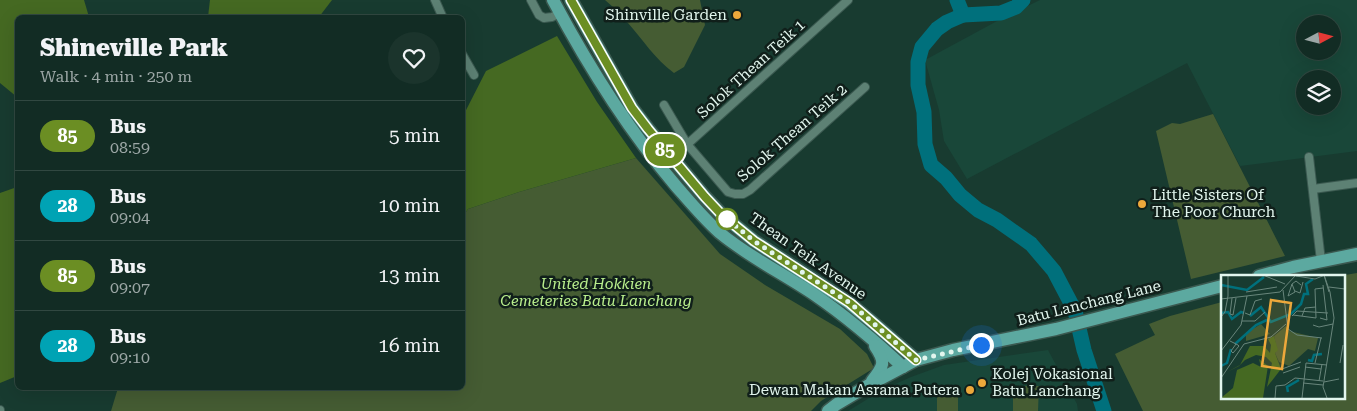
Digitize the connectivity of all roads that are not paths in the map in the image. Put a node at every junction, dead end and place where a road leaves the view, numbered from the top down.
1 (435, 0) edge
2 (531, 0) edge
3 (553, 0) edge
4 (571, 0) edge
5 (848, 0) edge
6 (562, 6) edge
7 (442, 15) edge
8 (602, 55) junction
9 (465, 59) edge
10 (474, 75) dead end
11 (865, 87) dead end
12 (664, 105) dead end
13 (687, 144) junction
14 (1309, 157) dead end
15 (672, 158) junction
16 (1357, 183) edge
17 (1313, 189) junction
18 (1357, 254) edge
19 (1321, 261) junction
20 (1262, 275) edge
21 (1221, 286) edge
22 (866, 333) junction
23 (916, 360) junction
24 (903, 366) junction
25 (869, 385) junction
26 (828, 411) edge

1 - 7 street
2 - 6 street
3 - 6 main road, Thean Teik Avenue
4 - 8 main road, Thean Teik Avenue
5 - 13 street, Solok Thean Teik 1
6 - 8 main road
6 - 22 main road, Thean Teik Avenue
8 - 15 main road, Thean Teik Avenue
9 - 10 street
11 - 13 street, Solok Thean Teik 2
12 - 13 street
13 - 15 street, Solok Thean Teik 1
14 - 17 street
15 - 23 main road, Thean Teik Avenue
16 - 17 street
17 - 19 street
18 - 19 main road
19 - 20 main road
21 - 23 main road, Batu Lanchang Lane
22 - 24 main road, Thean Teik Avenue
22 - 25 main road
23 - 24 main road, Batu Lanchang Lane
24 - 25 main road, Batu Lanchang Lane
25 - 26 main road, Batu Lanchang Lane

